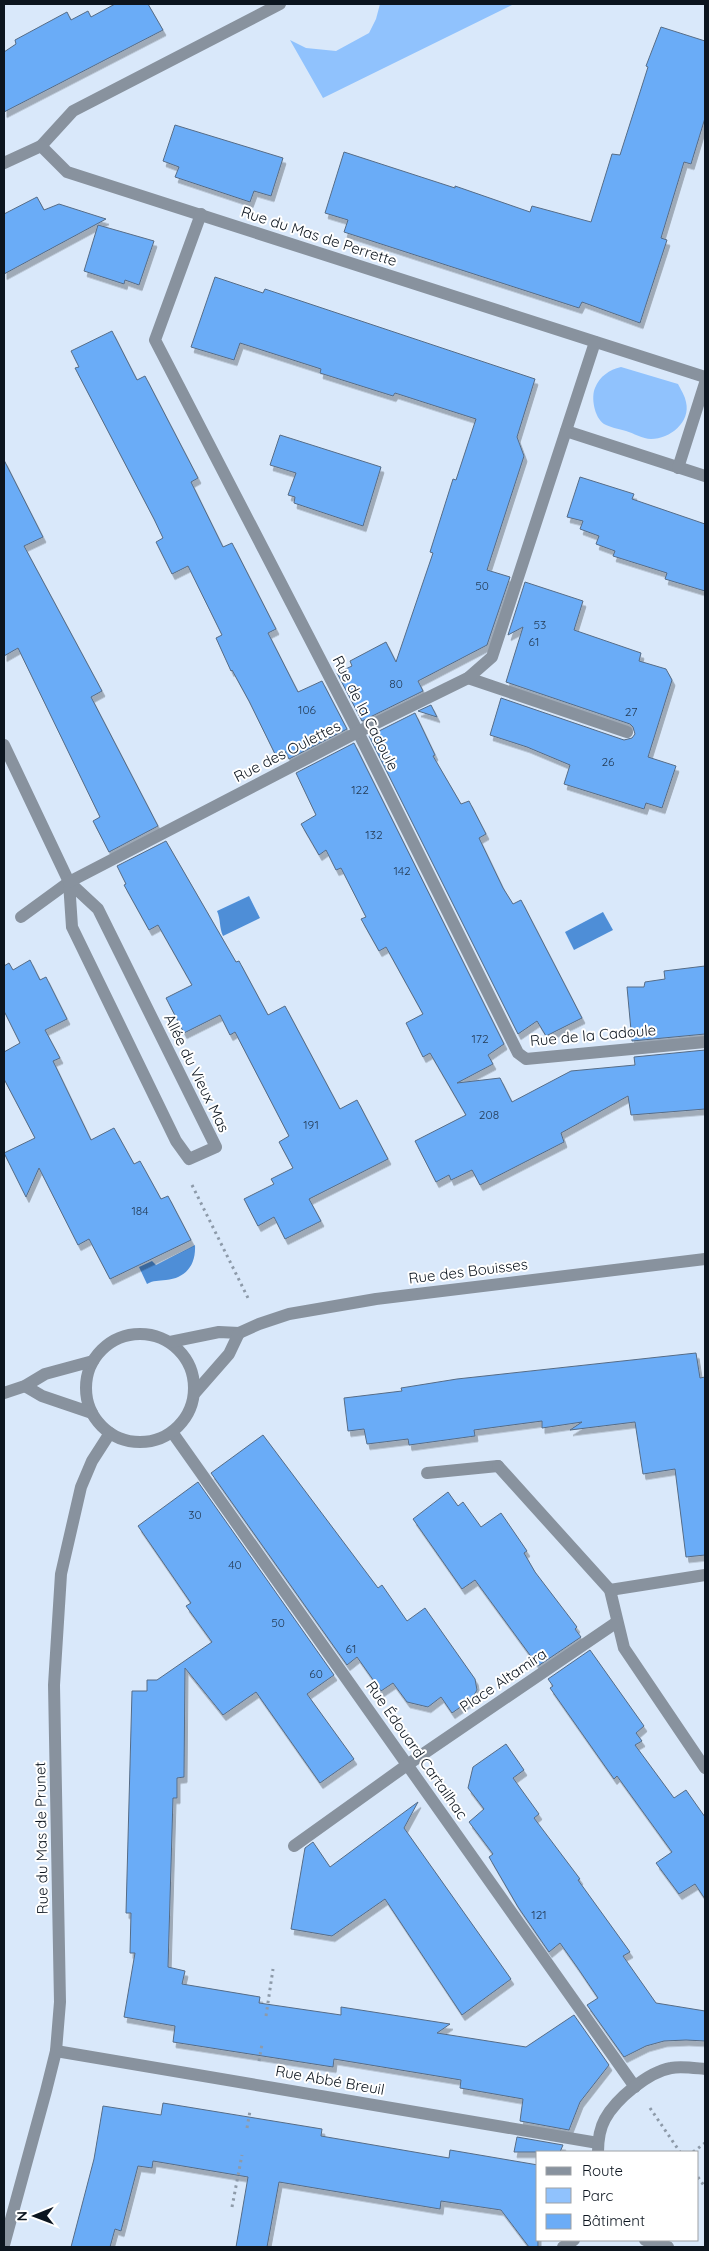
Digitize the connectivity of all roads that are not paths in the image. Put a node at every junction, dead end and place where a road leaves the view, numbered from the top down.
1 (280, 4) edge
2 (41, 146) junction
3 (4, 163) edge
4 (201, 214) junction
5 (594, 342) junction
6 (705, 377) edge
7 (705, 383) edge
8 (566, 431) junction
9 (678, 468) junction
10 (705, 476) edge
11 (468, 678) junction
12 (358, 732) junction
13 (626, 732) dead end
14 (4, 745) edge
15 (69, 882) junction
16 (21, 917) dead end
17 (705, 1042) edge
18 (705, 1259) edge
19 (239, 1333) junction
20 (170, 1342) junction
21 (93, 1360) junction
22 (25, 1386) junction
23 (4, 1392) edge
24 (194, 1394) junction
25 (92, 1413) junction
26 (172, 1432) junction
27 (110, 1433) junction
28 (427, 1473) dead end
29 (705, 1575) edge
30 (610, 1590) junction
31 (617, 1622) junction
32 (407, 1765) junction
33 (705, 1768) edge
34 (294, 1846) dead end
35 (56, 2050) junction
36 (705, 2069) edge
37 (635, 2087) junction
38 (598, 2148) edge
39 (648, 2241) edge
40 (4, 2245) edge
41 (668, 2247) edge

1 - 2 street
2 - 3 street
2 - 4 street, Rue du Mas de Perrette
4 - 5 street, Rue du Mas de Perrette
4 - 12 street, Rue de la Cadoule
5 - 6 street, Rue du Mas de Perrette
5 - 8 street
7 - 9 street
8 - 9 street
8 - 11 street, Rue des Oulettes
9 - 10 street
11 - 12 street, Rue des Oulettes
11 - 13 street
12 - 15 street, Rue des Oulettes
12 - 17 street, Rue de la Cadoule
14 - 15 street, Allée du Vieux Mas
15 - 15 street, Allée du Vieux Mas
15 - 16 street, Rue des Oulettes
18 - 19 street, Rue des Bouisses
19 - 20 street, Rue des Bouisses
19 - 24 street
20 - 21 street
20 - 24 street
21 - 22 street
21 - 25 street
22 - 23 street
22 - 25 street
24 - 26 street
25 - 27 street
26 - 27 street
26 - 32 street, Rue Édouard Cartailhac
27 - 35 street, Rue du Mas de Prunet
28 - 30 street
29 - 30 street
30 - 31 street
31 - 32 street, Place Altamira
31 - 33 street
32 - 34 street, Place Altamira
32 - 37 street, Rue Édouard Cartailhac
35 - 38 street, Rue Abbé Breuil
35 - 40 street, Rue du Mas de Prunet
36 - 37 street
37 - 38 street
39 - 41 street

